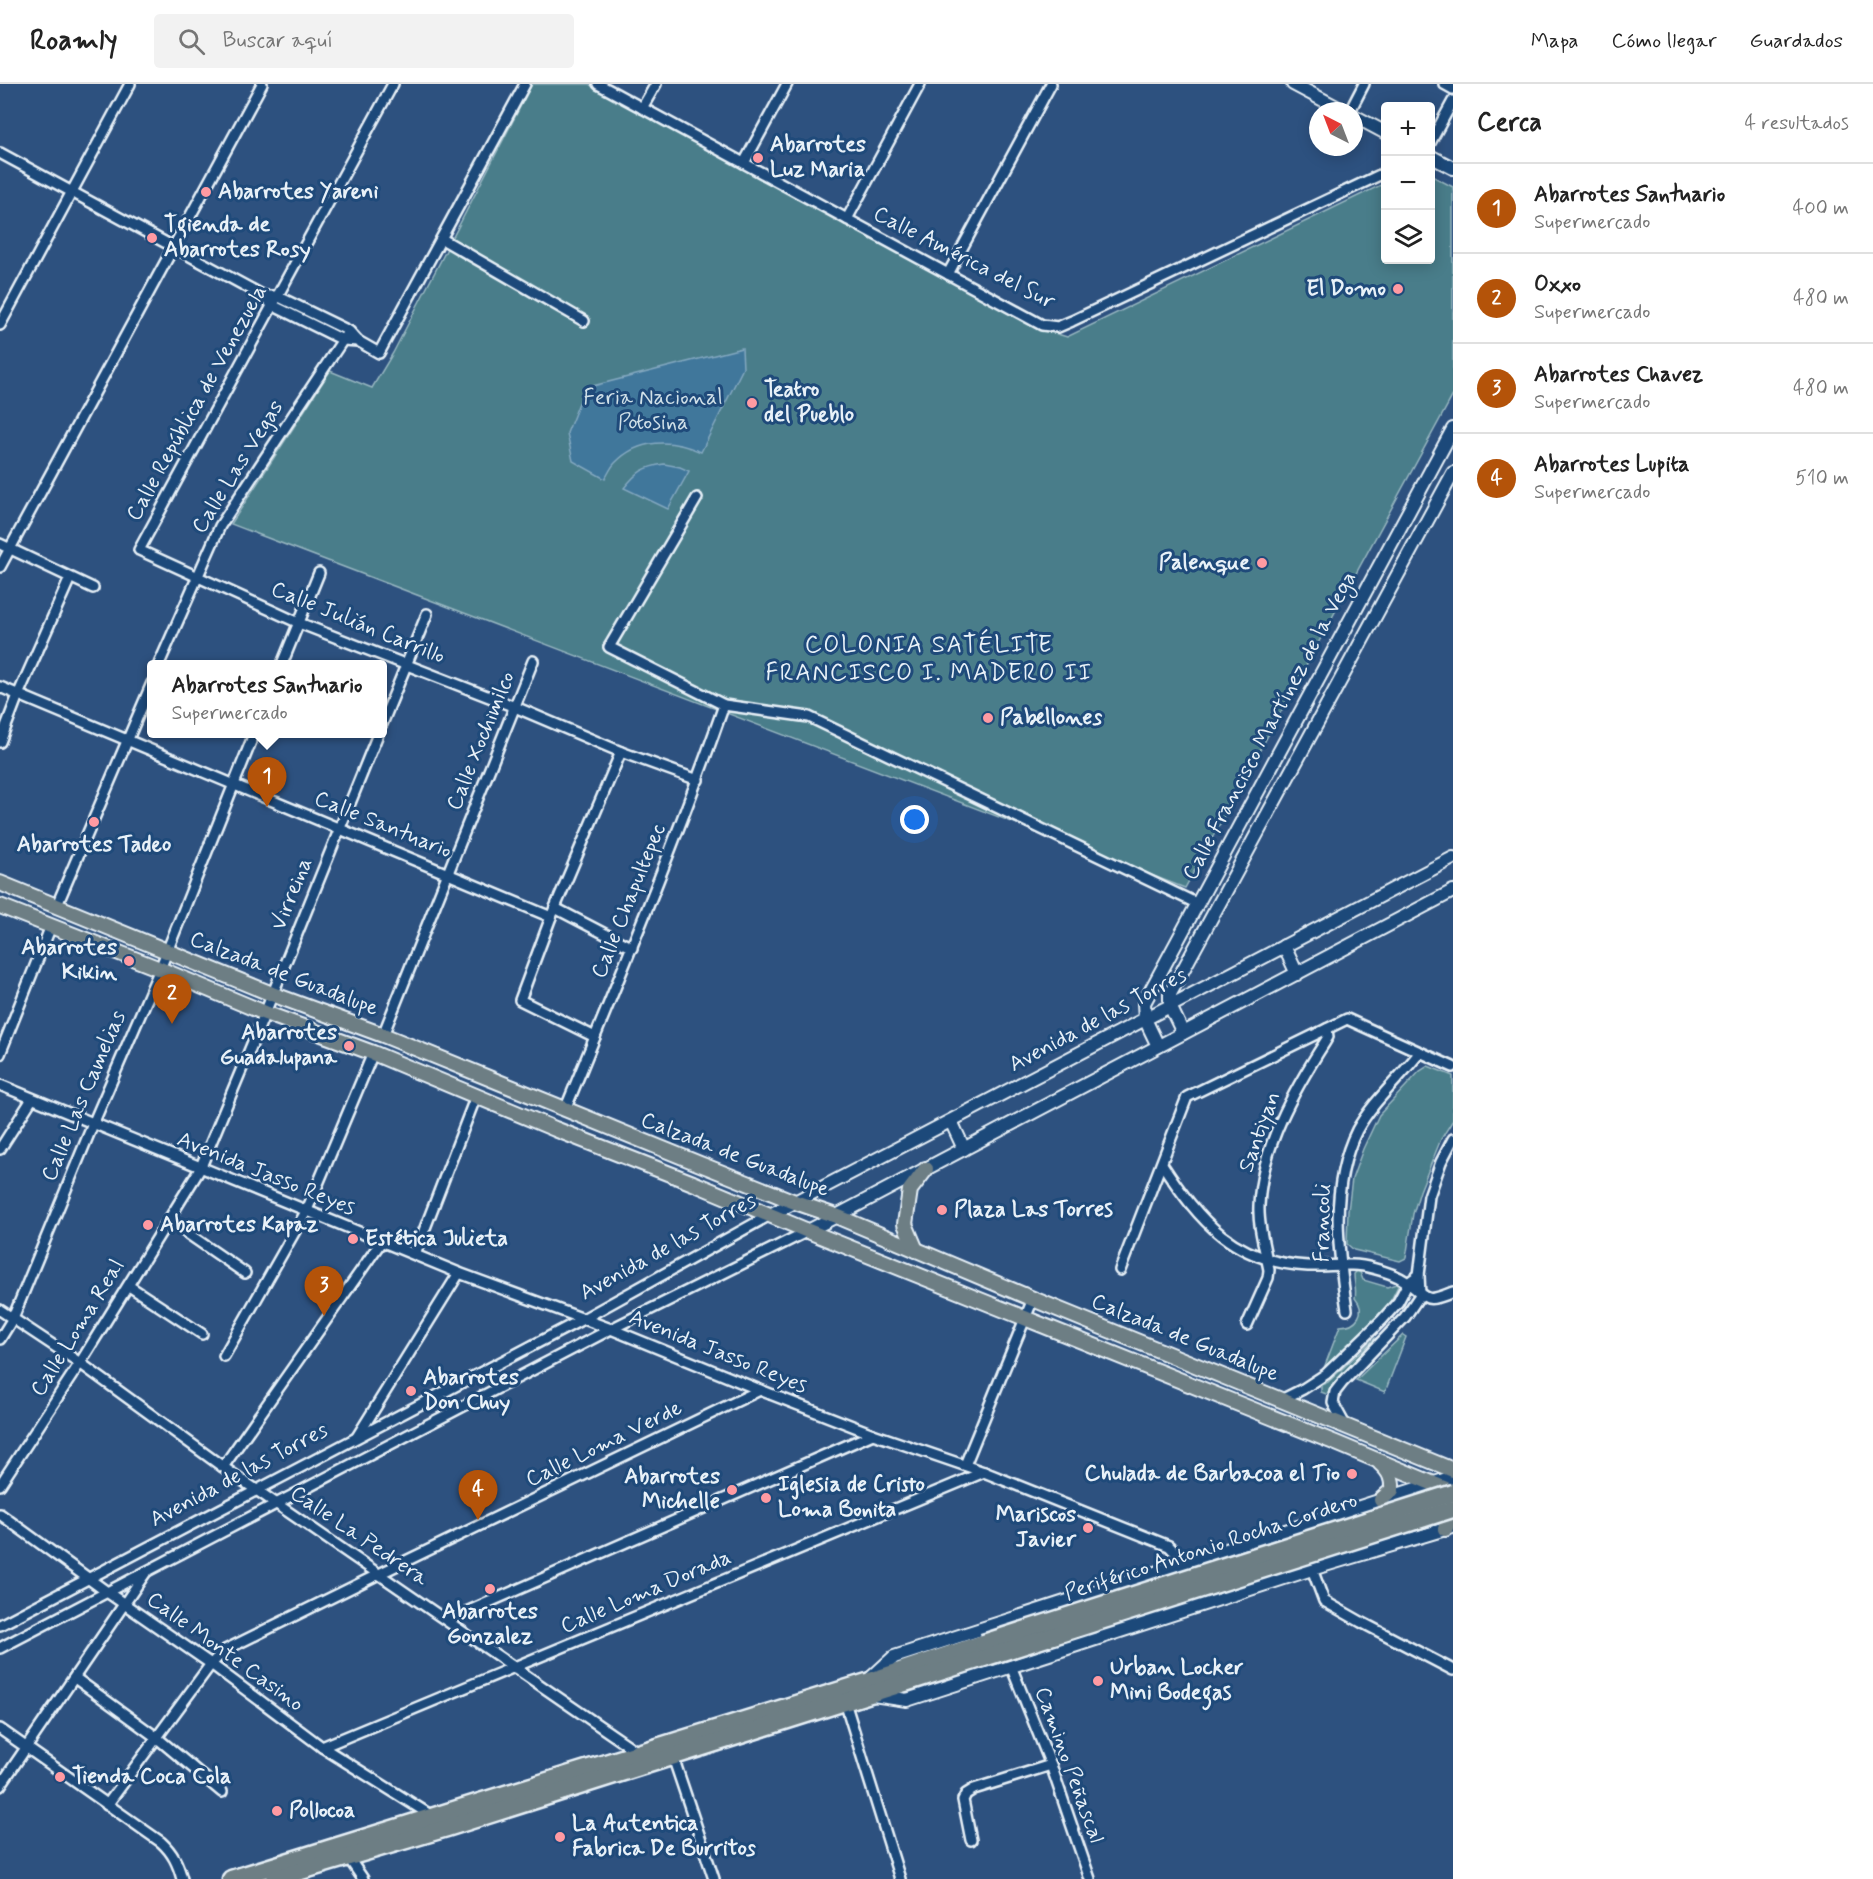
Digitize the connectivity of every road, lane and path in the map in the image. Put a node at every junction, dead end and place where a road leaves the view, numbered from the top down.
1 (130, 84) edge
2 (262, 84) edge
3 (393, 84) edge
4 (525, 84) edge
5 (598, 84) edge
6 (656, 84) edge
7 (787, 84) edge
8 (920, 84) edge
9 (1051, 84) edge
10 (1293, 84) edge
11 (1364, 84) edge
12 (1444, 84) edge
13 (1453, 89) edge
14 (1453, 101) edge
15 (1327, 102) edge
16 (1355, 102) edge
17 (642, 108) junction
18 (1363, 121) edge
19 (1381, 130) edge
20 (1435, 135) edge
21 (0, 153) edge
22 (1435, 158) edge
23 (744, 163) junction
24 (1453, 168) edge
25 (1381, 174) edge
26 (72, 191) junction
27 (847, 219) junction
28 (442, 239) junction
29 (175, 247) junction
30 (948, 274) junction
31 (275, 300) junction
32 (584, 321) dead end
33 (0, 325) edge
34 (349, 331) junction
35 (343, 340) junction
36 (358, 341) junction
37 (1453, 429) edge
38 (1453, 473) edge
39 (697, 498) dead end
40 (0, 544) edge
41 (10, 550) junction
42 (139, 550) joint
43 (0, 567) edge
44 (319, 573) dead end
45 (197, 577) junction
46 (70, 578) junction
47 (93, 588) dead end
48 (427, 614) dead end
49 (299, 622) junction
50 (161, 660) edge
51 (284, 660) edge
52 (533, 661) dead end
53 (407, 664) junction
54 (0, 687) edge
55 (18, 695) junction
56 (147, 695) edge
57 (724, 705) junction
58 (515, 706) junction
59 (387, 712) edge
60 (252, 738) edge
61 (376, 738) edge
62 (127, 741) junction
63 (0, 742) edge
64 (621, 752) junction
65 (698, 780) junction
66 (234, 785) junction
67 (340, 829) junction
68 (1453, 858) edge
69 (449, 874) junction
70 (0, 883) edge
71 (1453, 891) edge
72 (1198, 904) junction
73 (57, 905) junction
74 (0, 906) edge
75 (1213, 912) junction
76 (553, 913) junction
77 (51, 926) junction
78 (1284, 946) junction
79 (632, 948) junction
80 (167, 950) junction
81 (160, 969) junction
82 (1297, 974) junction
83 (272, 994) junction
84 (1170, 1006) junction
85 (266, 1013) junction
86 (1145, 1019) junction
87 (1327, 1029) junction
88 (1183, 1033) junction
89 (383, 1035) junction
90 (595, 1037) junction
91 (1158, 1046) junction
92 (1420, 1052) junction
93 (374, 1053) junction
94 (0, 1054) edge
95 (1453, 1066) edge
96 (0, 1085) edge
97 (476, 1096) junction
98 (32, 1098) junction
99 (566, 1110) junction
100 (951, 1121) junction
101 (93, 1124) junction
102 (1453, 1139) edge
103 (0, 1149) edge
104 (964, 1149) junction
105 (700, 1164) junction
106 (1162, 1164) junction
107 (200, 1169) junction
108 (926, 1169) junction
109 (693, 1183) junction
110 (795, 1202) junction
111 (308, 1210) junction
112 (770, 1215) junction
113 (836, 1216) junction
114 (168, 1220) junction
115 (808, 1231) junction
116 (381, 1242) junction
117 (916, 1250) junction
118 (415, 1254) junction
119 (1267, 1260) junction
120 (1341, 1266) junction
121 (1120, 1270) dead end
122 (245, 1273) dead end
123 (459, 1273) junction
124 (1419, 1275) junction
125 (1408, 1283) junction
126 (129, 1286) junction
127 (1453, 1292) edge
128 (1420, 1294) junction
129 (1033, 1299) junction
130 (1398, 1302) junction
131 (0, 1310) edge
132 (1347, 1310) dead end
133 (1410, 1310) junction
134 (13, 1318) junction
135 (1025, 1318) junction
136 (582, 1319) junction
137 (1247, 1325) dead end
138 (1374, 1328) junction
139 (611, 1329) junction
140 (202, 1334) dead end
141 (1385, 1338) junction
142 (0, 1339) edge
143 (224, 1356) dead end
144 (80, 1363) junction
145 (760, 1390) junction
146 (1281, 1400) junction
147 (1347, 1427) junction
148 (873, 1434) junction
149 (356, 1437) junction
150 (1376, 1460) junction
151 (965, 1465) junction
152 (223, 1467) junction
153 (1453, 1470) edge
154 (984, 1472) junction
155 (1453, 1477) edge
156 (1434, 1484) junction
157 (0, 1485) edge
158 (256, 1490) junction
159 (1453, 1493) edge
160 (1381, 1500) junction
161 (276, 1503) junction
162 (1453, 1509) edge
163 (0, 1514) edge
164 (1453, 1515) edge
165 (1449, 1527) edge
166 (1392, 1545) junction
167 (1185, 1563) junction
168 (1312, 1569) junction
169 (146, 1571) junction
170 (379, 1574) junction
171 (89, 1578) junction
172 (107, 1592) junction
173 (125, 1604) junction
174 (448, 1620) junction
175 (0, 1625) edge
176 (0, 1648) edge
177 (985, 1650) junction
178 (211, 1664) junction
179 (1011, 1666) junction
180 (515, 1668) junction
181 (1453, 1670) edge
182 (75, 1678) junction
183 (869, 1688) junction
184 (845, 1702) junction
185 (0, 1729) edge
186 (156, 1737) junction
187 (26, 1747) junction
188 (322, 1747) junction
189 (639, 1753) junction
190 (673, 1757) junction
191 (1051, 1765) junction
192 (0, 1786) edge
193 (222, 1792) dead end
194 (107, 1805) junction
195 (432, 1816) junction
196 (971, 1840) dead end
197 (348, 1857) junction
198 (182, 1879) edge
199 (231, 1879) edge
200 (274, 1879) edge
201 (363, 1879) edge
202 (714, 1879) edge
203 (900, 1879) edge
204 (1090, 1879) edge

1 - 26 street
2 - 29 street
3 - 31 street, Calle República de Venezuela
4 - 28 street
5 - 17 street, Calle América del Sur
6 - 17 street
7 - 23 street
8 - 27 street
9 - 30 street
10 - 15 main road
11 - 16 street
12 - 13 street
14 - 20 street
17 - 23 street, Calle América del Sur
18 - 19 main road
21 - 26 street
22 - 24 main road
23 - 27 street, Calle América del Sur
25 - 30 street, Calle América del Sur
26 - 29 street
26 - 33 street
27 - 30 street, Calle América del Sur
28 - 32 street
28 - 36 street
29 - 31 street
29 - 41 street
31 - 34 street
31 - 35 street
31 - 42 street, Calle República de Venezuela
34 - 35 street, Calle Las Vegas
34 - 36 street
35 - 36 street
35 - 45 street, Calle Las Vegas
37 - 72 main road, Calle Francisco Martínez de la Vega
38 - 75 main road, Calle Francisco Martínez de la Vega
39 - 57 street
40 - 41 street
41 - 43 street
41 - 46 street
42 - 45 street, Calle Julián Carrillo
44 - 49 street
45 - 49 street, Calle Julián Carrillo
45 - 50 street, Calle Las Vegas
46 - 47 street
46 - 55 street
48 - 53 street
49 - 51 street
49 - 53 street, Calle Julián Carrillo
52 - 58 street, Calle Xochimilco
53 - 58 street, Calle Julián Carrillo
53 - 59 street
54 - 55 street, Calle Santuario
55 - 62 street, Calle Santuario
55 - 63 street
56 - 62 street
57 - 65 street, Calle Chapultepec
57 - 72 street
58 - 64 street, Calle Julián Carrillo
58 - 69 street, Calle Xochimilco
60 - 66 street, Calle Las Camelias
61 - 67 street, Virreina
62 - 66 street, Calle Santuario
62 - 73 street
64 - 65 street, Calle Julián Carrillo
64 - 76 street
65 - 79 street, Calle Chapultepec
66 - 67 street, Calle Santuario
66 - 80 street, Calle Las Camelias
67 - 69 street, Calle Santuario
67 - 83 street, Virreina
68 - 78 main road, Avenida de las Torres
69 - 76 street, Calle Santuario
69 - 89 street, Calle Xochimilco
70 - 73 main road, Calzada de Guadalupe
71 - 82 main road, Avenida de las Torres
72 - 75 main road
72 - 86 main road, Calle Francisco Martínez de la Vega
73 - 80 main road, Calzada de Guadalupe
74 - 77 main road, Calzada de Guadalupe
75 - 84 main road, Calle Francisco Martínez de la Vega
76 - 79 street, Calle Santuario
76 - 90 street
77 - 81 main road, Calzada de Guadalupe
77 - 94 street
78 - 82 main road
78 - 84 main road, Avenida de las Torres
79 - 90 street, Calle Chapultepec
80 - 81 street, Calle Las Camelias
80 - 83 main road, Calzada de Guadalupe
81 - 85 main road, Calzada de Guadalupe
81 - 101 street, Calle Las Camelias
82 - 88 main road, Avenida de las Torres
83 - 85 street, Virreina
83 - 89 main road, Calzada de Guadalupe
84 - 86 main road, Avenida de las Torres
84 - 88 main road
85 - 93 main road, Calzada de Guadalupe
85 - 107 street, Virreina
86 - 91 main road
86 - 100 main road, Avenida de las Torres
87 - 92 street
87 - 106 street
87 - 119 street, Santiyan
88 - 91 main road, Avenida de las Torres
89 - 99 main road, Calzada de Guadalupe
90 - 99 street, Calle Chapultepec
91 - 104 main road, Avenida de las Torres
92 - 95 street
92 - 120 street, Francoli
93 - 97 main road, Calzada de Guadalupe
93 - 111 street
96 - 98 street, Avenida Jasso Reyes
97 - 109 main road, Calzada de Guadalupe
97 - 118 street
98 - 101 street, Avenida Jasso Reyes
98 - 103 street
99 - 105 main road, Calzada de Guadalupe
100 - 104 main road
100 - 110 main road, Avenida de las Torres
101 - 107 street, Avenida Jasso Reyes
101 - 134 street, Calle Las Camelias
102 - 124 street
104 - 108 main road, Avenida de las Torres
105 - 109 main road
105 - 110 main road, Calzada de Guadalupe
106 - 119 street
106 - 121 street
107 - 111 street, Avenida Jasso Reyes
107 - 114 street, Calle Loma Real
108 - 113 main road, Avenida de las Torres
108 - 117 main road
109 - 112 main road, Calzada de Guadalupe
110 - 112 main road, Avenida de las Torres
110 - 113 main road, Calzada de Guadalupe
111 - 116 street, Avenida Jasso Reyes
111 - 143 street
112 - 115 main road, Calzada de Guadalupe
112 - 136 street, Avenida de las Torres
113 - 115 main road, Avenida de las Torres
113 - 117 main road, Calzada de Guadalupe
114 - 122 street
114 - 126 street, Calle Loma Real
115 - 135 main road, Calzada de Guadalupe
115 - 139 street, Avenida de las Torres
116 - 118 street, Avenida Jasso Reyes
116 - 152 street
117 - 129 main road, Calzada de Guadalupe
118 - 123 street, Avenida Jasso Reyes
119 - 120 street
119 - 137 street, Santiyan
120 - 125 street
120 - 132 street, Francoli
123 - 136 street, Avenida Jasso Reyes
123 - 149 street
124 - 125 street
124 - 128 street
125 - 128 street
125 - 130 street
126 - 140 street
126 - 144 street, Calle Loma Real
127 - 128 street
128 - 133 street
129 - 135 street
129 - 146 main road, Calzada de Guadalupe
130 - 133 street
130 - 138 street
131 - 134 street, Calle La Pedrera
133 - 141 street
134 - 142 street, Calle Las Camelias
134 - 144 street, Calle La Pedrera
135 - 150 main road, Calzada de Guadalupe
135 - 151 street
136 - 139 street, Avenida Jasso Reyes
136 - 149 street, Avenida de las Torres
138 - 141 street
138 - 146 street
139 - 145 street, Avenida Jasso Reyes
139 - 161 street, Avenida de las Torres
141 - 147 street
144 - 152 street, Calle La Pedrera
144 - 157 street, Calle Loma Real
145 - 148 street, Avenida Jasso Reyes
145 - 170 street, Calle Loma Verde
146 - 147 main road, Calzada de Guadalupe
147 - 153 main road, Calzada de Guadalupe
148 - 151 street, Avenida Jasso Reyes
148 - 174 street
149 - 158 street, Avenida de las Torres
150 - 156 main road, Calzada de Guadalupe
150 - 160 main road
151 - 154 street, Avenida Jasso Reyes
152 - 158 street, Calle La Pedrera
154 - 167 street, Avenida Jasso Reyes
154 - 180 street, Calle Loma Dorada
155 - 156 main road
156 - 159 main road, Calzada de Guadalupe
156 - 160 main road
158 - 161 street, Calle La Pedrera
158 - 171 street, Avenida de las Torres
159 - 177 highway, Periférico Antonio Rocha Cordero, bridge
160 - 166 main road
160 - 167 main road
161 - 169 street, Avenida de las Torres
161 - 170 street, Calle La Pedrera
162 - 177 highway, Periférico Antonio Rocha Cordero, bridge
163 - 171 street, Calle Monte Casino
164 - 165 main road
165 - 166 main road
166 - 168 main road
167 - 183 main road
168 - 179 main road
168 - 181 street
169 - 172 street, Avenida de las Torres
169 - 173 street
170 - 174 street, Calle La Pedrera
170 - 178 street, Calle Loma Verde
171 - 172 street, Calle Monte Casino
171 - 175 street, Avenida de las Torres
172 - 173 street, Calle Monte Casino
172 - 176 street, Avenida de las Torres
173 - 178 street, Calle Monte Casino
173 - 182 street
174 - 180 street, Calle La Pedrera
177 - 183 highway
178 - 186 street, Calle Loma Verde
178 - 188 street, Calle Monte Casino
179 - 183 main road
179 - 191 street, Camino Peñascal
180 - 188 street, Calle Loma Dorada
180 - 189 street, Calle La Pedrera
182 - 186 street
182 - 187 street
183 - 184 highway
183 - 189 highway
184 - 190 highway
184 - 203 street
185 - 187 street
186 - 193 street
186 - 194 street, Calle Loma Verde
187 - 192 street
187 - 194 street
188 - 195 street, Calle Monte Casino
189 - 195 highway
190 - 197 highway
190 - 202 street
191 - 196 street
191 - 204 street, Camino Peñascal
194 - 198 street
195 - 199 highway
197 - 200 highway
197 - 201 street

